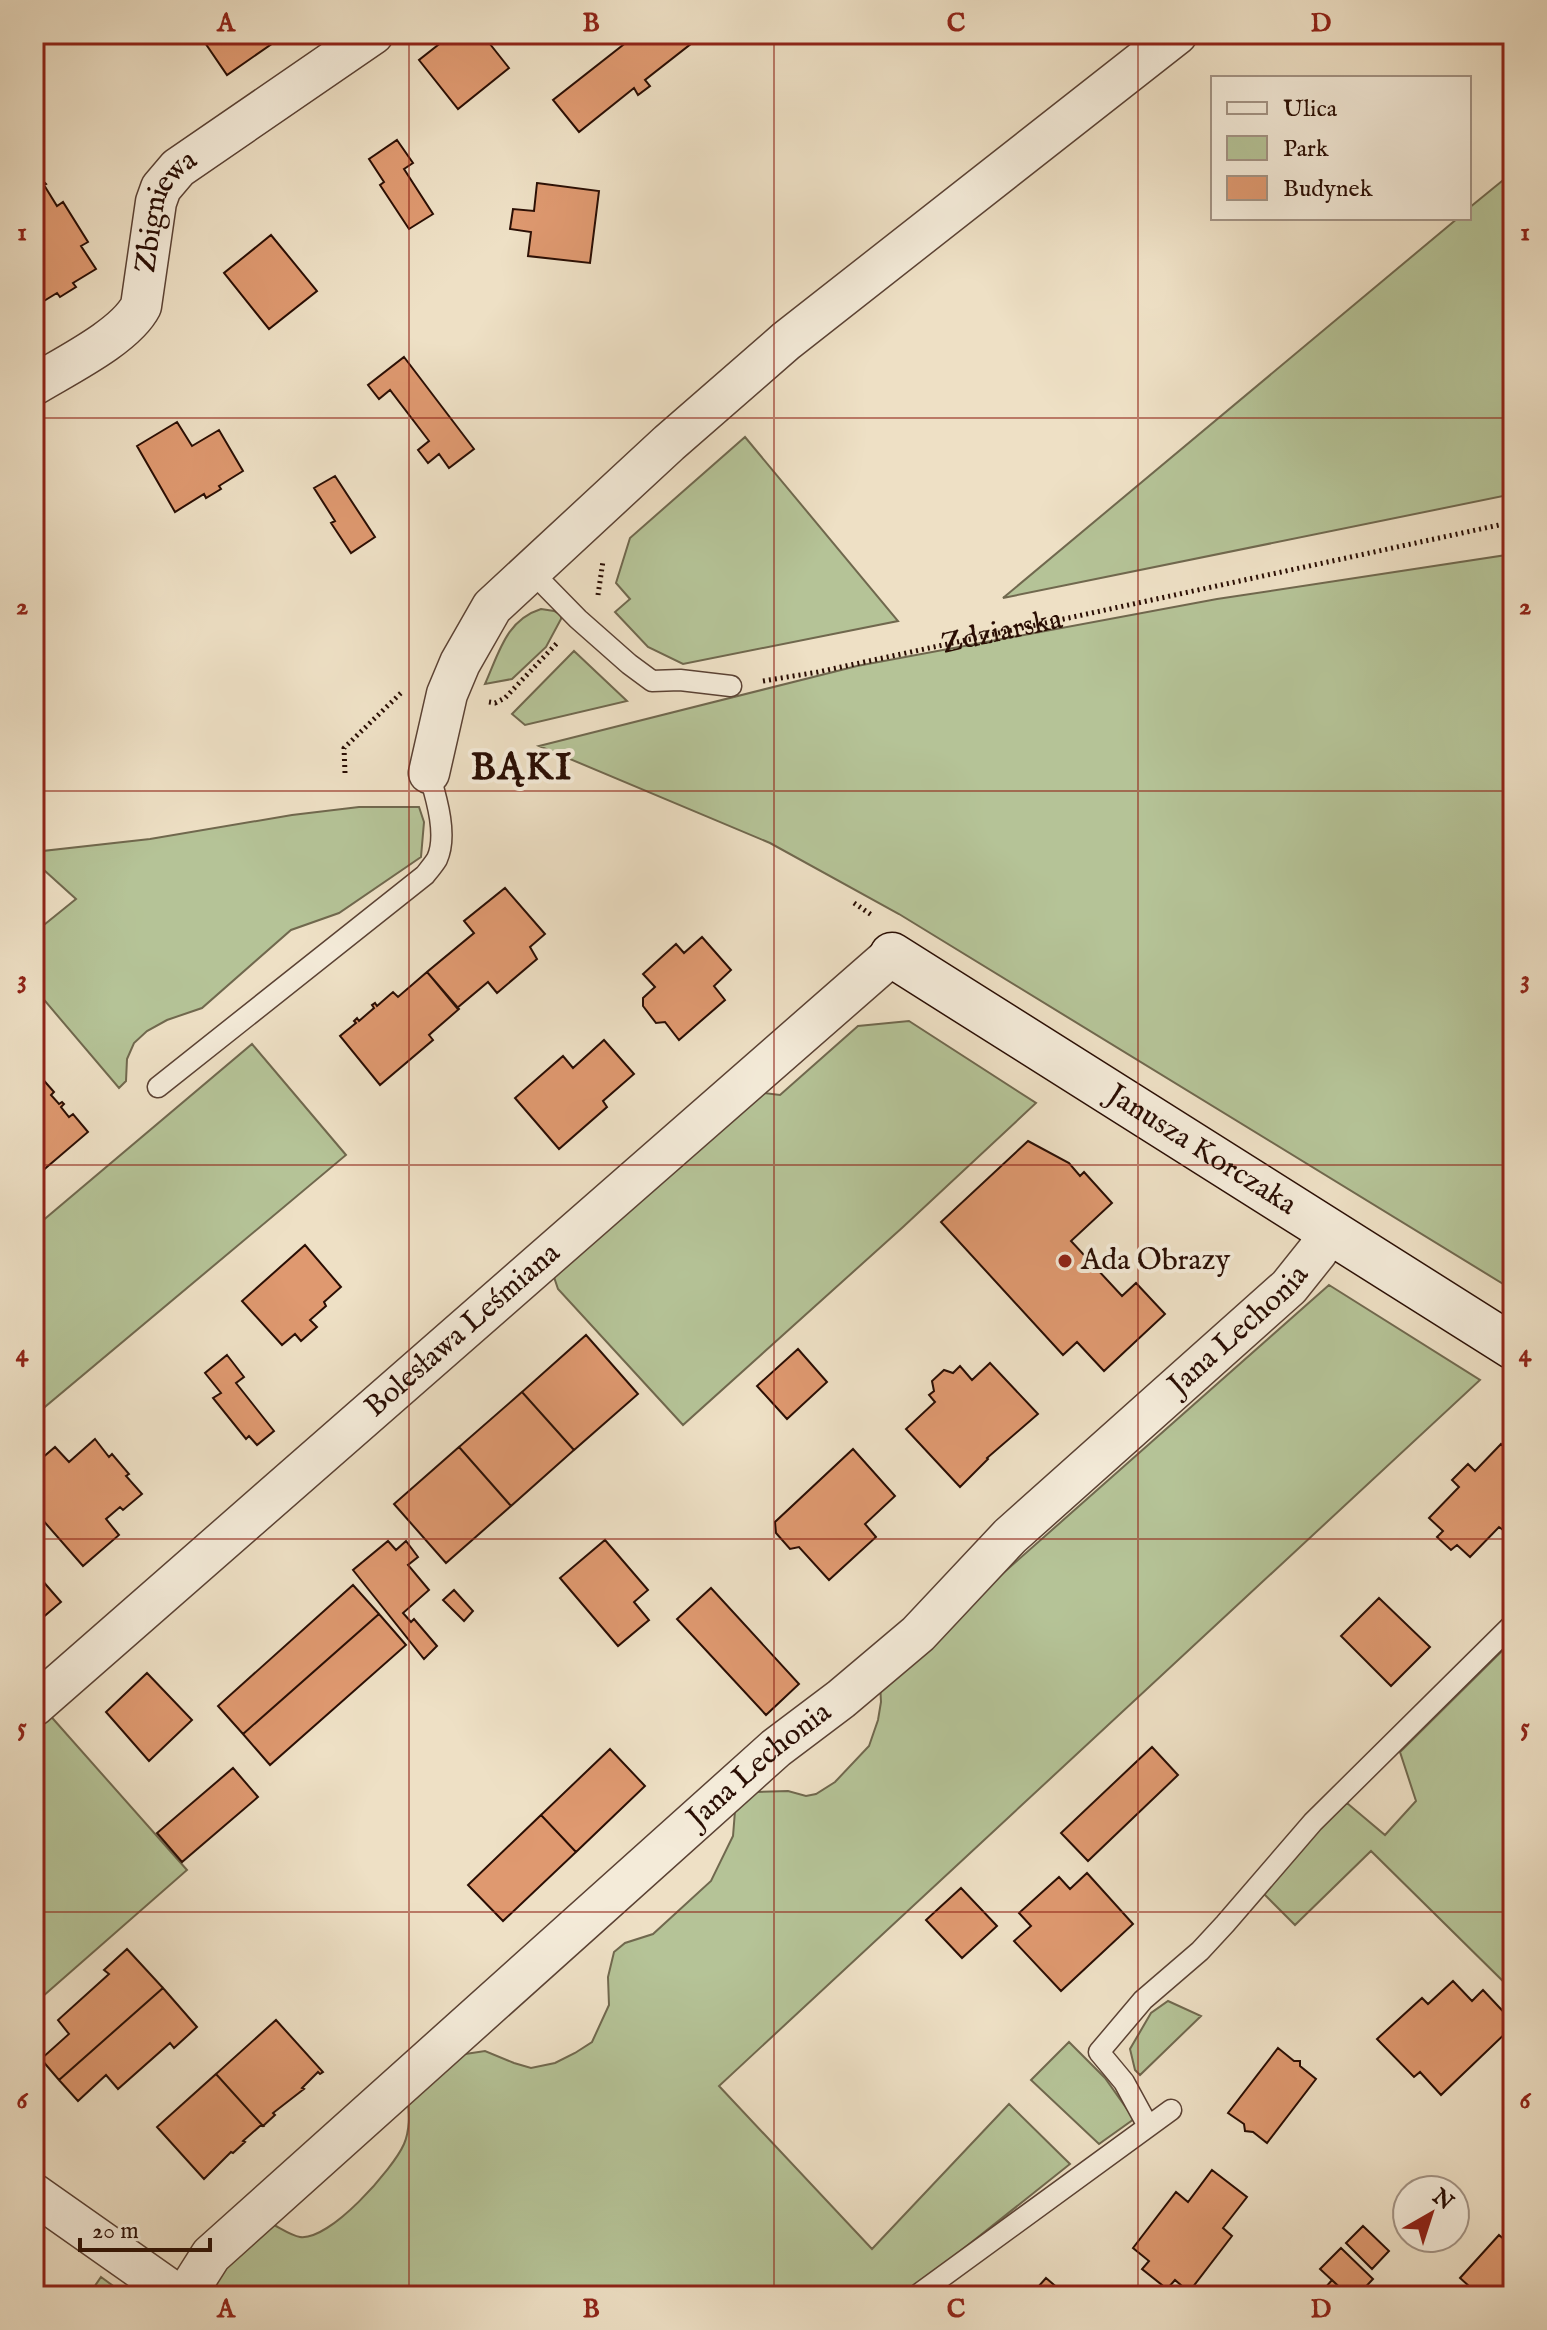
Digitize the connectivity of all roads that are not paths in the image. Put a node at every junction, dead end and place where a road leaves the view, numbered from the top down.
1 (373, 34) edge
2 (1177, 34) edge
3 (34, 385) edge
4 (530, 570) junction
5 (731, 686) road end
6 (429, 773) joint
7 (892, 955) joint
8 (158, 1087) dead end
9 (1329, 1231) junction
10 (1513, 1347) edge
11 (1513, 1624) edge
12 (34, 1706) edge
13 (1171, 2110) dead end
14 (1148, 2126) junction
15 (34, 2194) edge
16 (182, 2296) edge
17 (916, 2296) edge

1 - 3 street, Zbigniewa
2 - 4 street
4 - 5 lane
4 - 6 street
6 - 8 lane
7 - 9 street, Janusza Korczaka
7 - 12 street, Bolesława Leśmiana
9 - 10 street, Janusza Korczaka
9 - 16 street, Jana Lechonia
11 - 14 lane
13 - 14 lane
14 - 17 lane
15 - 16 street

